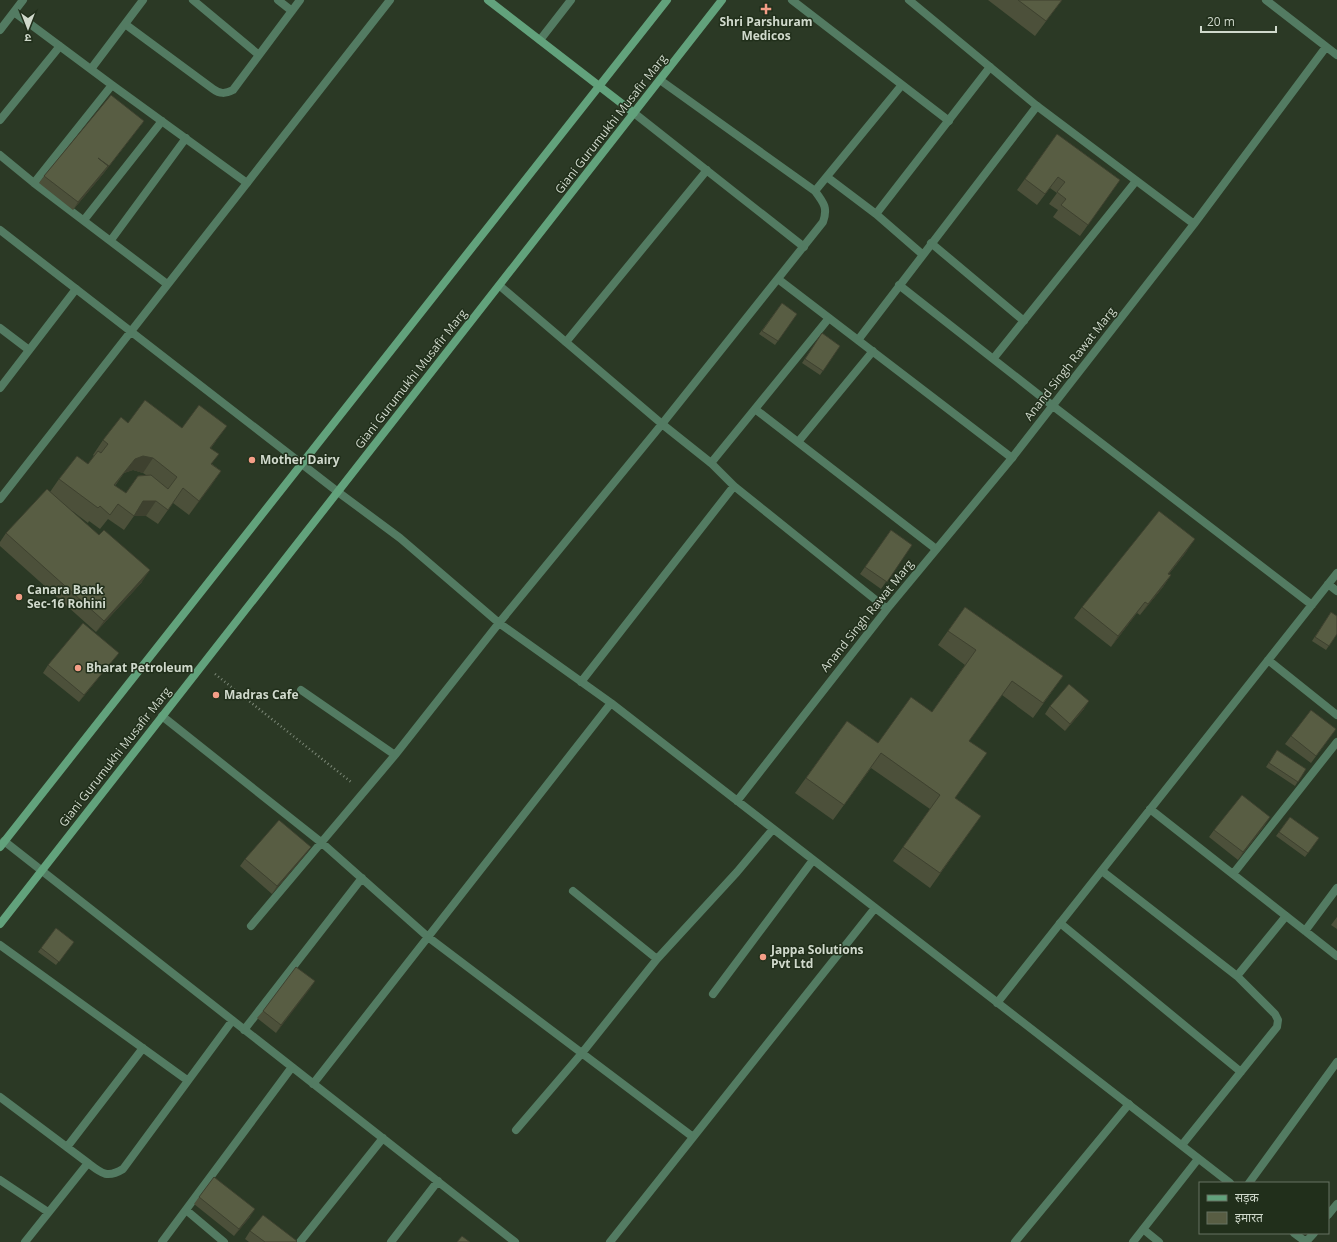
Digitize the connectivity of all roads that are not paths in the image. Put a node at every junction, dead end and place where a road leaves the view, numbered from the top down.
1 (24, 0) edge
2 (143, 0) edge
3 (193, 0) edge
4 (278, 0) edge
5 (300, 0) edge
6 (390, 0) edge
7 (488, 0) edge
8 (571, 0) edge
9 (667, 0) edge
10 (722, 0) edge
11 (792, 0) edge
12 (909, 0) edge
13 (1266, 0) edge
14 (292, 11) junction
15 (14, 12) junction
16 (125, 24) junction
17 (2, 25) edge
18 (540, 40) junction
19 (60, 46) junction
20 (1326, 47) junction
21 (259, 55) junction
22 (1337, 55) edge
23 (990, 68) junction
24 (91, 69) junction
25 (660, 80) junction
26 (112, 85) junction
27 (599, 85) junction
28 (902, 86) junction
29 (1037, 106) junction
30 (634, 113) junction
31 (0, 120) edge
32 (162, 121) junction
33 (949, 121) junction
34 (186, 138) junction
35 (0, 155) edge
36 (707, 170) junction
37 (827, 177) junction
38 (1136, 181) junction
39 (34, 183) junction
40 (247, 183) junction
41 (815, 191) junction
42 (876, 214) junction
43 (84, 220) junction
44 (1194, 224) junction
45 (0, 230) edge
46 (111, 240) junction
47 (931, 243) junction
48 (804, 247) junction
49 (922, 254) junction
50 (778, 279) junction
51 (168, 284) junction
52 (500, 286) junction
53 (898, 286) junction
54 (76, 289) junction
55 (829, 318) junction
56 (1024, 321) junction
57 (0, 328) edge
58 (131, 331) junction
59 (858, 340) junction
60 (566, 342) junction
61 (29, 350) junction
62 (873, 351) junction
63 (994, 359) junction
64 (0, 388) edge
65 (1054, 406) junction
66 (755, 409) junction
67 (662, 424) junction
68 (798, 442) junction
69 (1012, 458) junction
70 (711, 462) junction
71 (302, 464) junction
72 (734, 486) junction
73 (338, 492) junction
74 (0, 499) edge
75 (936, 549) junction
76 (1337, 573) edge
77 (1328, 584) junction
78 (1337, 591) edge
79 (1312, 605) junction
80 (887, 609) junction
81 (499, 623) junction
82 (1268, 660) junction
83 (581, 682) junction
84 (302, 690) dead end
85 (611, 703) junction
86 (1337, 715) edge
87 (162, 716) junction
88 (1337, 742) edge
89 (395, 755) junction
90 (737, 801) junction
91 (1150, 809) junction
92 (773, 829) junction
93 (322, 843) junction
94 (2, 844) edge
95 (814, 860) junction
96 (41, 871) junction
97 (1102, 871) junction
98 (1233, 874) junction
99 (362, 878) junction
100 (1337, 888) edge
101 (574, 891) dead end
102 (875, 908) junction
103 (1286, 916) junction
104 (1060, 923) junction
105 (0, 924) edge
106 (251, 926) dead end
107 (1304, 931) junction
108 (428, 937) junction
109 (0, 945) edge
110 (1337, 956) edge
111 (657, 959) junction
112 (1237, 976) junction
113 (713, 994) dead end
114 (997, 1003) junction
115 (232, 1020) junction
116 (244, 1030) junction
117 (143, 1048) junction
118 (582, 1053) junction
119 (1337, 1062) edge
120 (292, 1067) junction
121 (1241, 1072) junction
122 (187, 1080) junction
123 (313, 1084) junction
124 (0, 1097) edge
125 (1129, 1104) junction
126 (516, 1130) dead end
127 (383, 1138) junction
128 (693, 1138) junction
129 (1182, 1145) junction
130 (67, 1147) junction
131 (1198, 1159) junction
132 (88, 1162) junction
133 (0, 1180) edge
134 (438, 1181) junction
135 (1229, 1182) edge
136 (1250, 1182) edge
137 (1337, 1204) edge
138 (186, 1210) junction
139 (48, 1212) junction
140 (1329, 1214) edge
141 (1143, 1229) junction
142 (1295, 1234) edge
143 (1313, 1234) edge
144 (1020, 1240) edge
145 (25, 1242) edge
146 (162, 1242) edge
147 (224, 1242) edge
148 (300, 1242) edge
149 (391, 1242) edge
150 (515, 1242) edge
151 (610, 1242) edge
152 (1133, 1242) edge
153 (1159, 1242) edge
154 (1306, 1242) edge

1 - 15 street
2 - 16 street
3 - 21 street
4 - 14 street
5 - 14 street
6 - 40 street
7 - 18 street
8 - 18 street
9 - 27 street
10 - 25 street, Giani Gurumukhi Musafir Marg
11 - 28 street
12 - 23 street
13 - 20 street
14 - 21 street
15 - 17 street
15 - 19 street
16 - 21 street
16 - 24 street
18 - 27 street
19 - 24 street
19 - 31 street
20 - 22 street
20 - 44 street, Anand Singh Rawat Marg
23 - 29 street
23 - 33 street
24 - 26 street
25 - 30 street, Giani Gurumukhi Musafir Marg
25 - 41 street
26 - 32 street
26 - 39 street
27 - 30 street
27 - 71 street
28 - 33 street
28 - 37 street
29 - 38 street
29 - 47 street
30 - 36 street
30 - 52 street, Giani Gurumukhi Musafir Marg
32 - 34 street
32 - 43 street
33 - 42 street
34 - 40 street
34 - 46 street
35 - 39 street
36 - 48 street
36 - 60 street
37 - 41 street
37 - 42 street
38 - 44 street
38 - 56 street
39 - 43 street
40 - 51 street
41 - 48 street
42 - 49 street
43 - 46 street
44 - 65 street, Anand Singh Rawat Marg
45 - 54 street
46 - 51 street
47 - 49 street
47 - 56 street
48 - 50 street
49 - 53 street
50 - 55 street
50 - 67 street
51 - 58 street
52 - 60 street
52 - 73 street, Giani Gurumukhi Musafir Marg
53 - 59 street
53 - 63 street
54 - 58 street
54 - 61 street
55 - 59 street
55 - 66 street
56 - 63 street
57 - 61 street
58 - 71 street
58 - 74 street
59 - 62 street
60 - 67 street
61 - 64 street
62 - 68 street
62 - 69 street
63 - 65 street
65 - 69 street, Anand Singh Rawat Marg
65 - 79 street
66 - 68 street
66 - 70 street
67 - 70 street
67 - 81 street
68 - 75 street
69 - 75 street, Anand Singh Rawat Marg
70 - 72 street
71 - 73 street
71 - 94 street
72 - 80 street
72 - 83 street
73 - 81 street
73 - 87 street, Giani Gurumukhi Musafir Marg
75 - 80 street, Anand Singh Rawat Marg
76 - 77 street
77 - 78 street
77 - 79 street
79 - 82 street
80 - 90 street, Anand Singh Rawat Marg
81 - 83 street
81 - 89 street
82 - 86 street
82 - 91 street
83 - 85 street
84 - 89 street
85 - 90 street
85 - 108 street
87 - 93 street
87 - 96 street, Giani Gurumukhi Musafir Marg
88 - 98 street
89 - 93 street
90 - 92 street
91 - 97 street
91 - 98 street
92 - 95 street
92 - 111 street
93 - 99 street
93 - 106 street
94 - 96 street
95 - 102 street
95 - 113 street
96 - 105 street, Giani Gurumukhi Musafir Marg
96 - 115 street
97 - 104 street
97 - 112 street
98 - 103 street
99 - 108 street
99 - 116 street
100 - 107 street
101 - 111 street
102 - 114 street
102 - 128 street
103 - 107 street
103 - 112 street
104 - 114 street
104 - 121 street
107 - 110 street
108 - 118 street
108 - 123 street
109 - 117 street
111 - 118 street
112 - 121 street
114 - 125 street
115 - 116 street
115 - 122 street
116 - 120 street
117 - 122 street
117 - 130 street
118 - 126 street
118 - 128 street
119 - 136 street
120 - 123 street
120 - 138 street
121 - 129 street
122 - 132 street
123 - 127 street
124 - 130 street
125 - 129 street
125 - 144 street
127 - 134 street
127 - 148 street
128 - 151 street
129 - 131 street
130 - 132 street
131 - 135 street
131 - 141 street
132 - 139 street
133 - 139 street
134 - 149 street
134 - 150 street
137 - 140 street
138 - 146 street
138 - 147 street
139 - 145 street
141 - 152 street
141 - 153 street
142 - 154 street
143 - 154 street

